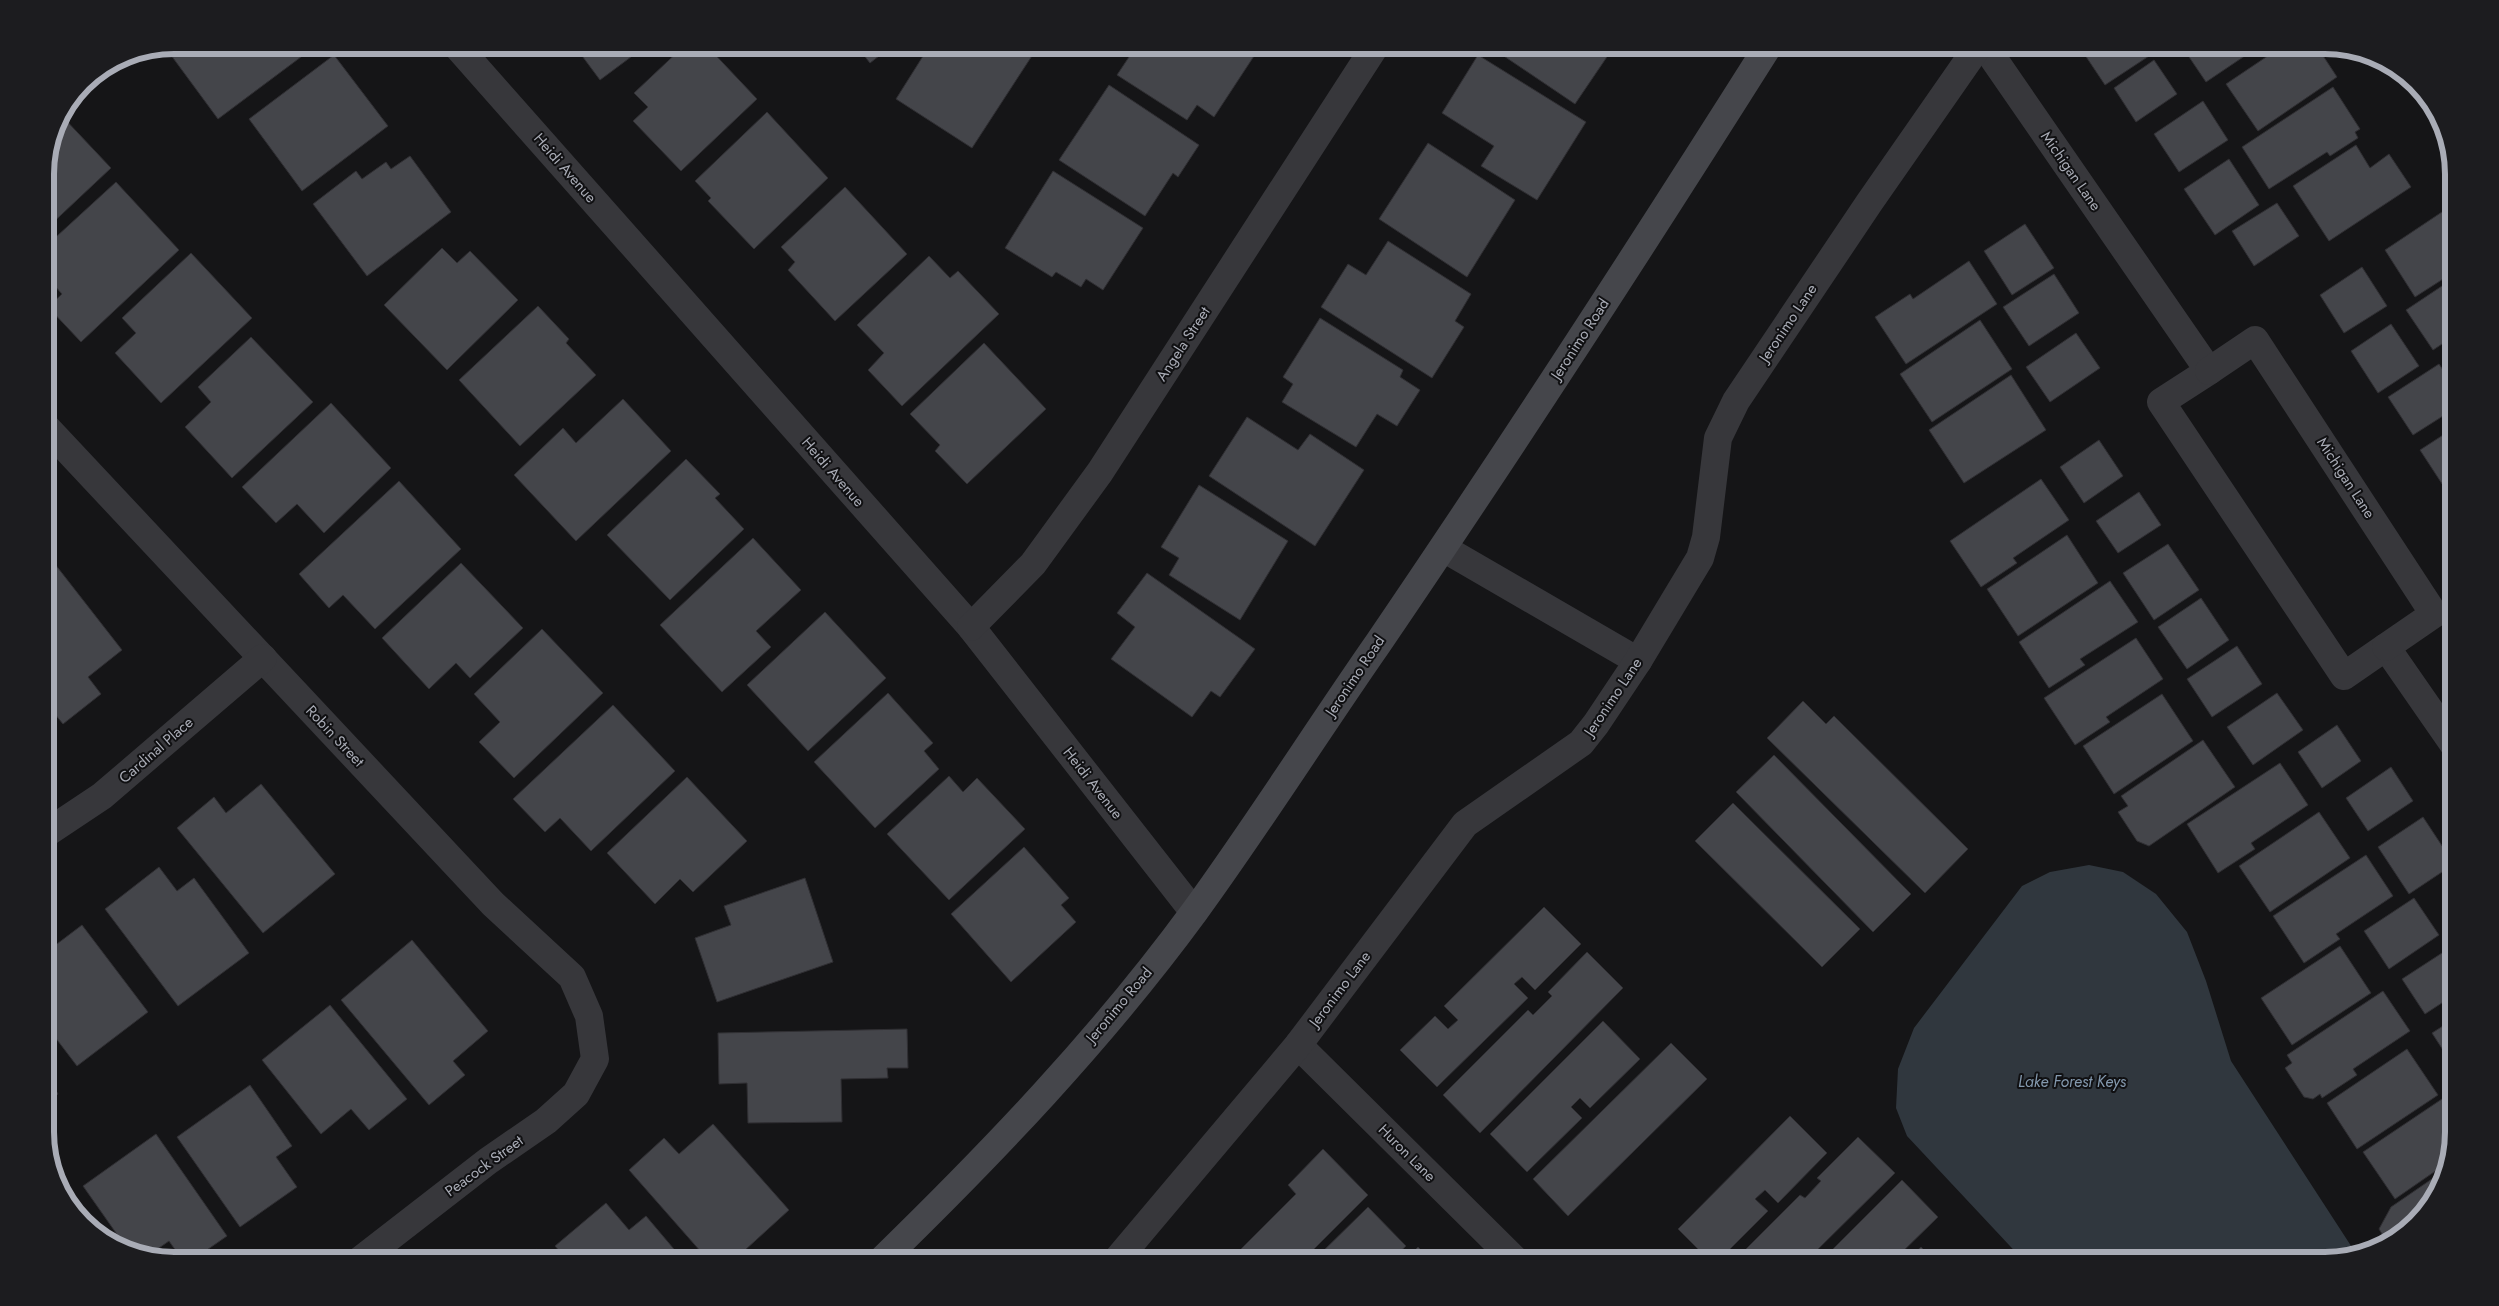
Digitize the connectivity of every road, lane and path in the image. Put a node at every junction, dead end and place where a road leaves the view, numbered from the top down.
1 (464, 54) edge
2 (1370, 54) edge
3 (1763, 54) edge
4 (1973, 54) edge
5 (1990, 54) edge
6 (2209, 371) junction
7 (54, 436) edge
8 (1443, 548) junction
9 (971, 627) junction
10 (2386, 647) junction
11 (263, 658) junction
12 (1638, 661) junction
13 (2445, 732) edge
14 (54, 828) edge
15 (1194, 912) junction
16 (1298, 1045) junction
17 (595, 1059) joint
18 (371, 1252) edge
19 (890, 1252) edge
20 (1124, 1252) edge
21 (1507, 1252) edge

1 - 9 street, Heidi Avenue
2 - 9 street, Angela Street
3 - 8 main road, Jeronimo Road
4 - 12 street, Jeronimo Lane
5 - 6 street, Michigan Lane
6 - 10 street, Michigan Lane
6 - 10 street, Michigan Lane
7 - 11 street, Robin Street
8 - 12 street
8 - 15 main road, Jeronimo Road
9 - 15 street, Heidi Avenue
10 - 13 street
11 - 14 street, Cardinal Place
11 - 17 street, Robin Street
12 - 16 street, Jeronimo Lane
15 - 19 main road, Jeronimo Road
16 - 20 street, Jeronimo Lane
16 - 21 street, Huron Lane
17 - 18 street, Peacock Street

